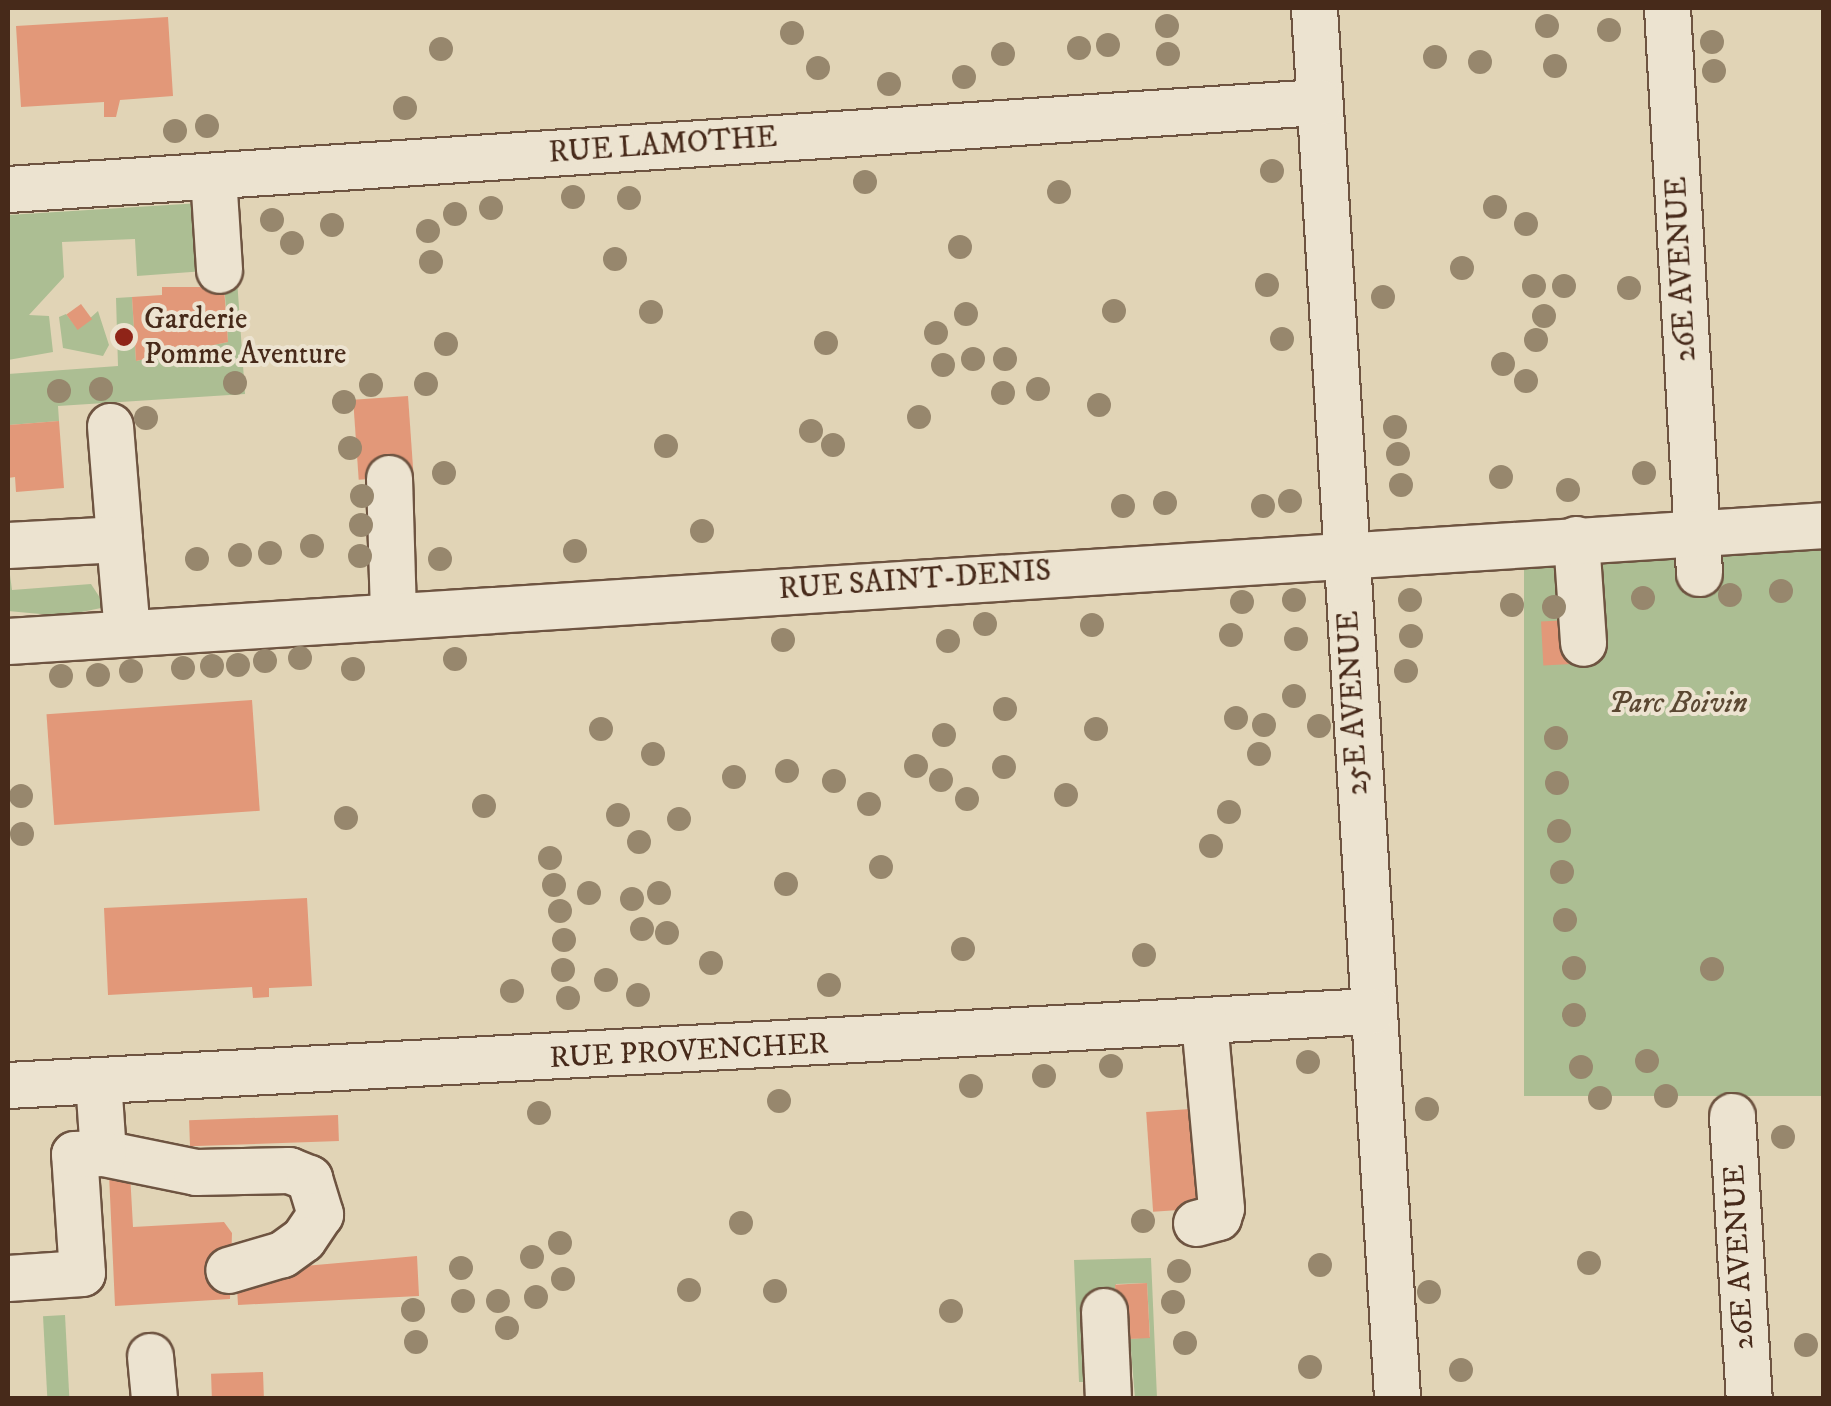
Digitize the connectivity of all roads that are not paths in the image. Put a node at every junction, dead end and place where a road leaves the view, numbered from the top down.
1 (1314, 8) edge
2 (1668, 8) edge
3 (1320, 102) junction
4 (213, 176) junction
5 (8, 189) edge
6 (219, 270) dead end
7 (110, 426) dead end
8 (388, 478) dead end
9 (1824, 525) edge
10 (119, 539) junction
11 (1576, 539) junction
12 (8, 546) edge
13 (1346, 552) junction
14 (1697, 552) junction
15 (392, 614) junction
16 (127, 633) junction
17 (8, 642) edge
18 (1583, 643) dead end
19 (1371, 1012) junction
20 (1193, 1023) junction
21 (98, 1080) junction
22 (8, 1084) edge
23 (1732, 1116) dead end
24 (103, 1152) junction
25 (1196, 1223) dead end
26 (228, 1270) dead end
27 (8, 1278) edge
28 (1104, 1311) dead end
29 (1108, 1398) edge
30 (1397, 1398) edge
31 (1749, 1398) edge

1 - 3 street, 25E AVENUE
2 - 14 street, 26E AVENUE
3 - 4 street, RUE LAMOTHE
3 - 13 street, 25E AVENUE
4 - 5 street, RUE LAMOTHE
4 - 6 street
7 - 10 street
8 - 15 street
9 - 14 street, RUE SAINT-DENIS
10 - 12 street
10 - 16 street
11 - 13 street, RUE SAINT-DENIS
11 - 14 street, RUE SAINT-DENIS
11 - 18 street
13 - 15 street, RUE SAINT-DENIS
13 - 19 street, 25E AVENUE
15 - 16 street, RUE SAINT-DENIS
16 - 17 street, RUE SAINT-DENIS
19 - 20 street, RUE PROVENCHER
19 - 30 street, 25E AVENUE
20 - 21 street, RUE PROVENCHER
20 - 25 street
21 - 22 street, RUE PROVENCHER
21 - 24 street
23 - 31 street, 26E AVENUE
24 - 26 street
24 - 27 street
28 - 29 street

